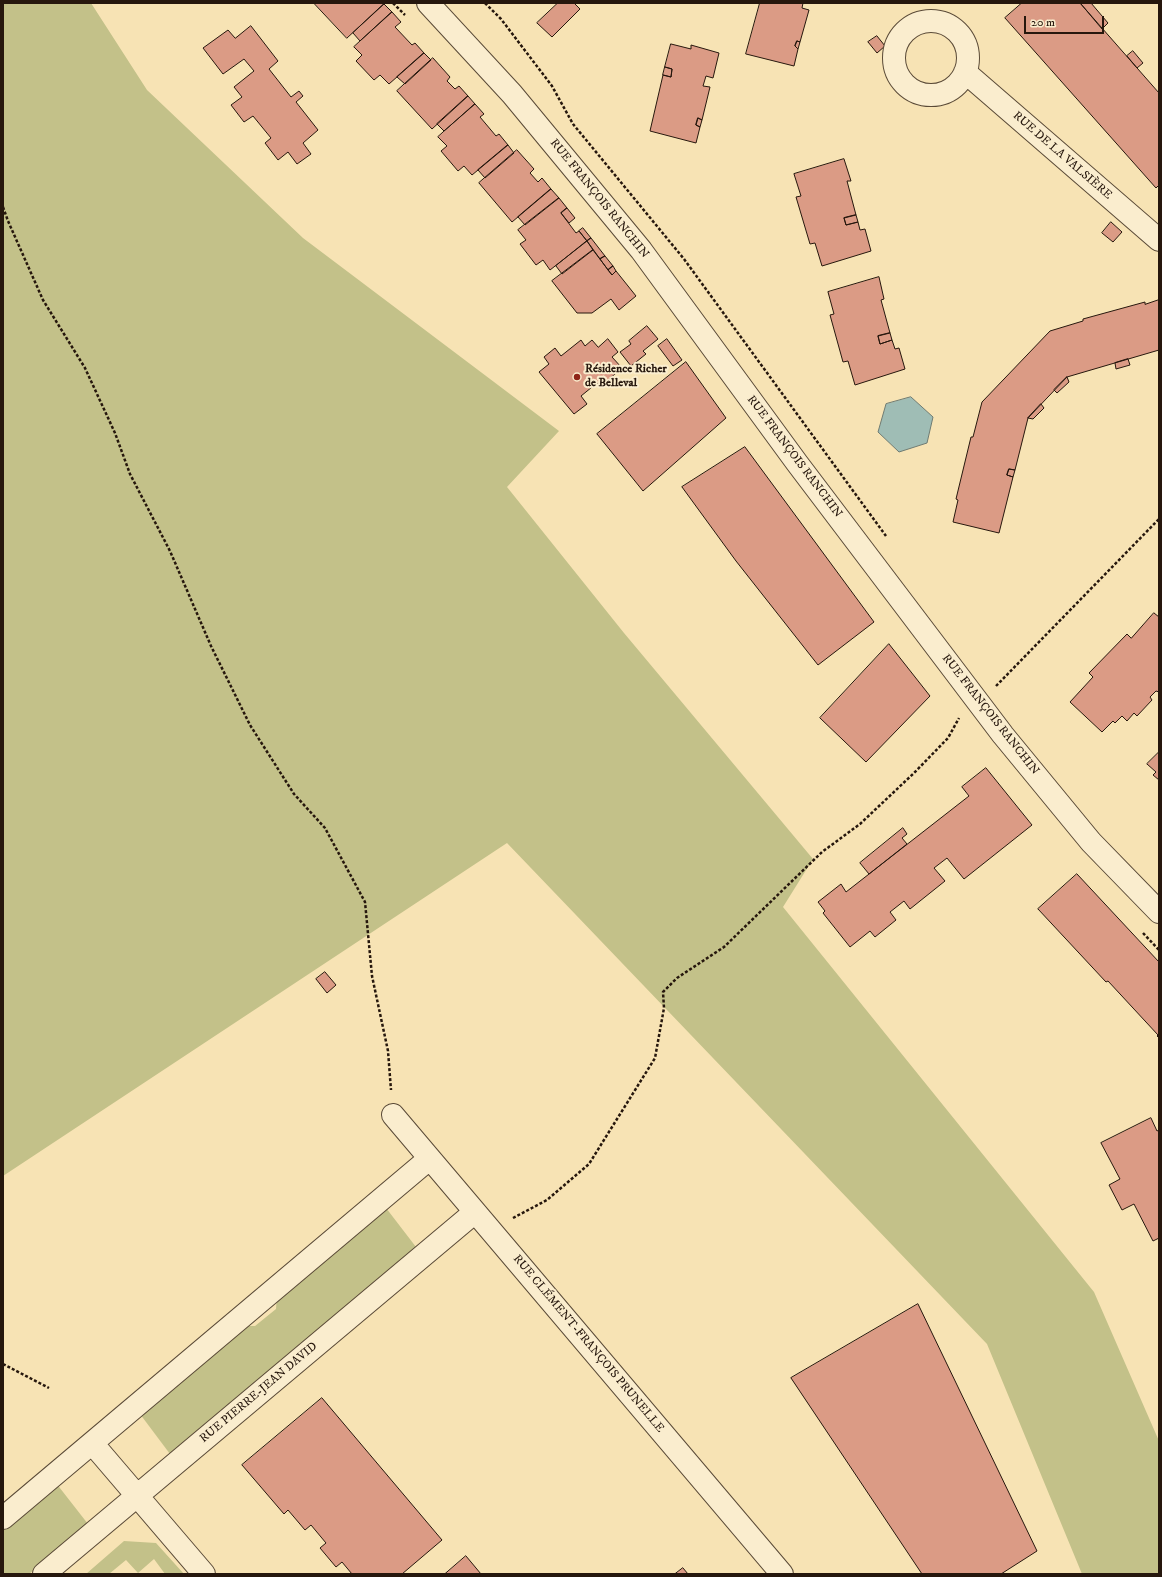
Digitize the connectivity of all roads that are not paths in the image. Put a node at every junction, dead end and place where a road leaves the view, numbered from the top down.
1 (428, 3) edge
2 (965, 72) dead end
3 (1159, 240) edge
4 (1159, 912) edge
5 (393, 1115) road end
6 (429, 1158) junction
7 (475, 1212) junction
8 (92, 1443) junction
9 (137, 1495) junction
10 (3, 1518) edge
11 (44, 1574) edge
12 (204, 1574) edge
13 (782, 1574) edge

1 - 4 street, RUE FRANÇOIS RANCHIN
2 - 3 street, RUE DE LA VALSIÈRE
5 - 6 street, RUE CLÉMENT-FRANÇOIS PRUNELLE
6 - 7 street, RUE CLÉMENT-FRANÇOIS PRUNELLE
6 - 8 street
7 - 9 street, RUE PIERRE-JEAN DAVID
7 - 13 street, RUE CLÉMENT-FRANÇOIS PRUNELLE
8 - 9 street
8 - 10 street
9 - 11 street, RUE PIERRE-JEAN DAVID
9 - 12 street

